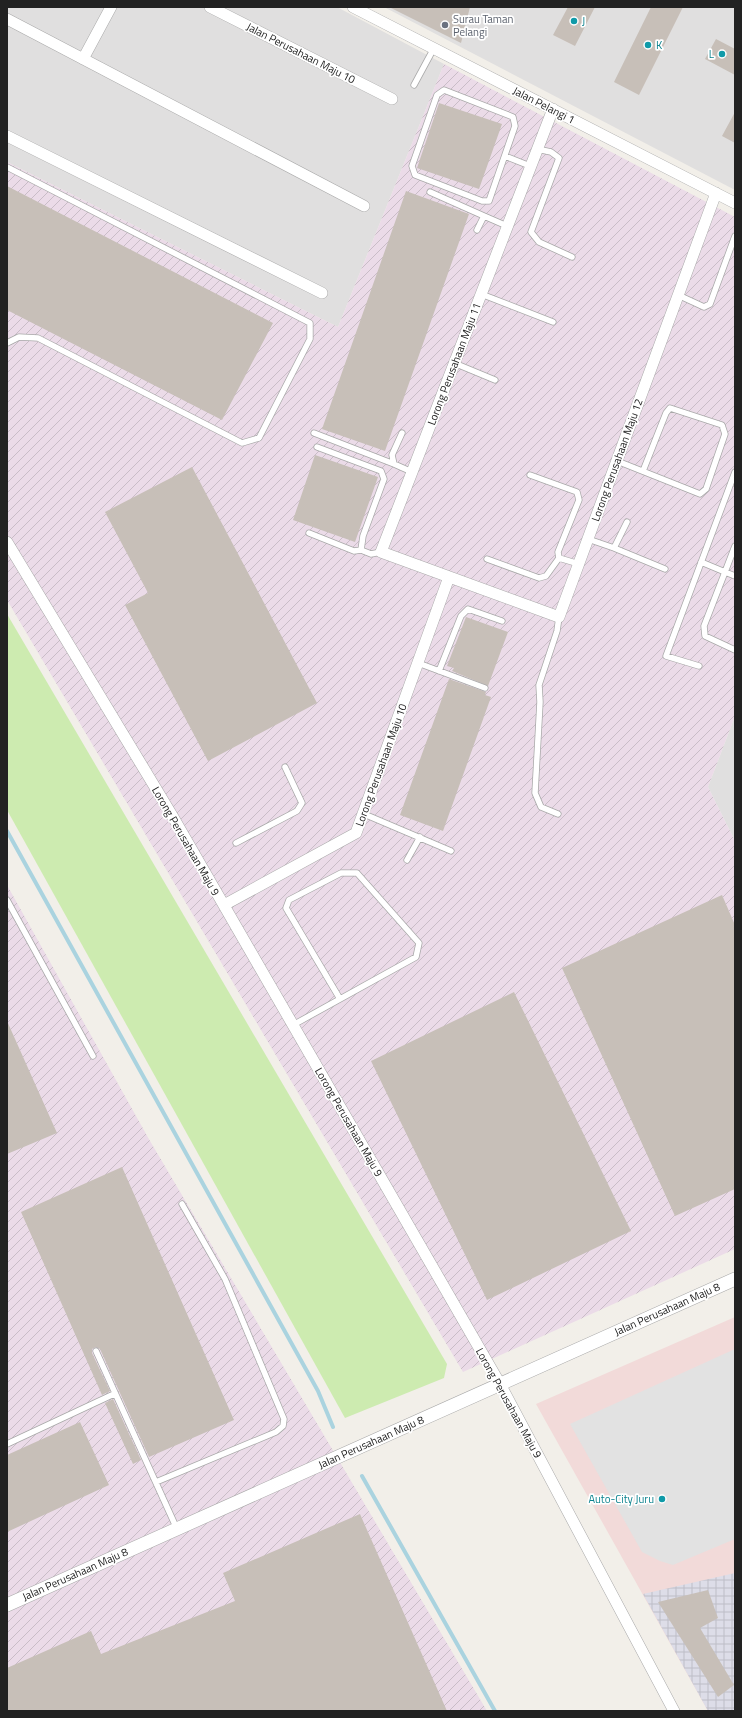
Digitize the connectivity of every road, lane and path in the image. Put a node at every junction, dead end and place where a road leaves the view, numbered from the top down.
1 (111, 7) edge
2 (210, 7) edge
3 (353, 7) edge
4 (7, 19) edge
5 (434, 48) junction
6 (83, 59) junction
7 (414, 85) dead end
8 (392, 99) dead end
9 (553, 109) junction
10 (7, 136) edge
11 (537, 149) junction
12 (506, 156) junction
13 (530, 166) junction
14 (7, 167) edge
15 (430, 192) dead end
16 (716, 193) junction
17 (735, 203) edge
18 (364, 206) dead end
19 (484, 216) junction
20 (507, 226) junction
21 (477, 230) dead end
22 (735, 236) edge
23 (572, 257) dead end
24 (322, 294) dead end
25 (481, 294) junction
26 (678, 295) junction
27 (553, 322) dead end
28 (7, 343) edge
29 (454, 363) junction
30 (495, 380) dead end
31 (314, 433) dead end
32 (402, 433) dead end
33 (317, 447) dead end
34 (617, 461) junction
35 (394, 464) junction
36 (643, 471) junction
37 (412, 472) junction
38 (735, 472) edge
39 (530, 476) dead end
40 (627, 522) dead end
41 (309, 533) dead end
42 (588, 539) junction
43 (7, 542) edge
44 (735, 546) edge
45 (614, 548) junction
46 (361, 550) junction
47 (381, 552) junction
48 (559, 558) junction
49 (487, 559) dead end
50 (701, 562) junction
51 (579, 564) junction
52 (665, 569) dead end
53 (725, 572) junction
54 (735, 576) edge
55 (448, 577) junction
56 (559, 617) junction
57 (502, 621) dead end
58 (735, 650) edge
59 (418, 663) junction
60 (699, 666) dead end
61 (439, 671) junction
62 (485, 688) dead end
63 (285, 767) dead end
64 (364, 814) junction
65 (558, 814) dead end
66 (420, 837) junction
67 (236, 843) dead end
68 (451, 851) dead end
69 (407, 860) dead end
70 (7, 900) edge
71 (224, 905) junction
72 (340, 999) junction
73 (293, 1025) junction
74 (93, 1056) dead end
75 (182, 1204) dead end
76 (735, 1279) edge
77 (96, 1351) dead end
78 (500, 1384) junction
79 (114, 1394) junction
80 (7, 1444) edge
81 (156, 1482) junction
82 (177, 1529) junction
83 (7, 1605) edge
84 (674, 1711) edge

1 - 6 street
2 - 8 street, Jalan Perusahaan Maju 10
3 - 5 street, Jalan Pelangi 1
4 - 6 street
5 - 7 lane
5 - 9 street, Jalan Pelangi 1
6 - 18 street
9 - 11 street, Lorong Perusahaan Maju 11
9 - 16 street, Jalan Pelangi 1
10 - 24 street
11 - 13 street, Lorong Perusahaan Maju 11
11 - 23 lane
12 - 12 lane
12 - 13 lane
13 - 20 street, Lorong Perusahaan Maju 11
14 - 28 lane
15 - 19 lane
16 - 17 street, Jalan Pelangi 1
16 - 26 street, Lorong Perusahaan Maju 12
19 - 20 lane
19 - 21 lane
20 - 25 street, Lorong Perusahaan Maju 11
22 - 26 lane
25 - 27 lane
25 - 29 street, Lorong Perusahaan Maju 11
26 - 34 street, Lorong Perusahaan Maju 12
29 - 30 lane
29 - 37 street, Lorong Perusahaan Maju 11
31 - 35 lane
32 - 35 lane
33 - 46 lane
34 - 36 lane
34 - 42 street, Lorong Perusahaan Maju 12
35 - 37 lane
36 - 36 lane
37 - 47 street, Lorong Perusahaan Maju 11
38 - 50 lane
39 - 48 lane
40 - 45 lane
41 - 46 lane
42 - 45 lane
42 - 51 street, Lorong Perusahaan Maju 12
43 - 71 street, Lorong Perusahaan Maju 9
44 - 53 lane
45 - 52 lane
46 - 47 lane
47 - 55 street
48 - 49 lane
48 - 51 lane
50 - 53 lane
50 - 60 lane
51 - 56 street, Lorong Perusahaan Maju 12
53 - 54 lane
53 - 58 lane
55 - 56 street
55 - 59 street, Lorong Perusahaan Maju 10
56 - 65 lane
57 - 61 lane
59 - 61 lane
59 - 64 street, Lorong Perusahaan Maju 10
61 - 62 lane
63 - 67 lane
64 - 66 lane
64 - 71 street, Lorong Perusahaan Maju 10
66 - 68 lane
66 - 69 lane
70 - 74 lane
71 - 73 street, Lorong Perusahaan Maju 9
72 - 72 lane
72 - 73 lane
73 - 78 street, Lorong Perusahaan Maju 9
75 - 81 lane
76 - 78 street, Jalan Perusahaan Maju 8
77 - 79 lane
78 - 82 street, Jalan Perusahaan Maju 8
78 - 84 street, Lorong Perusahaan Maju 9
79 - 80 lane
79 - 81 lane
81 - 82 lane
82 - 83 street, Jalan Perusahaan Maju 8

